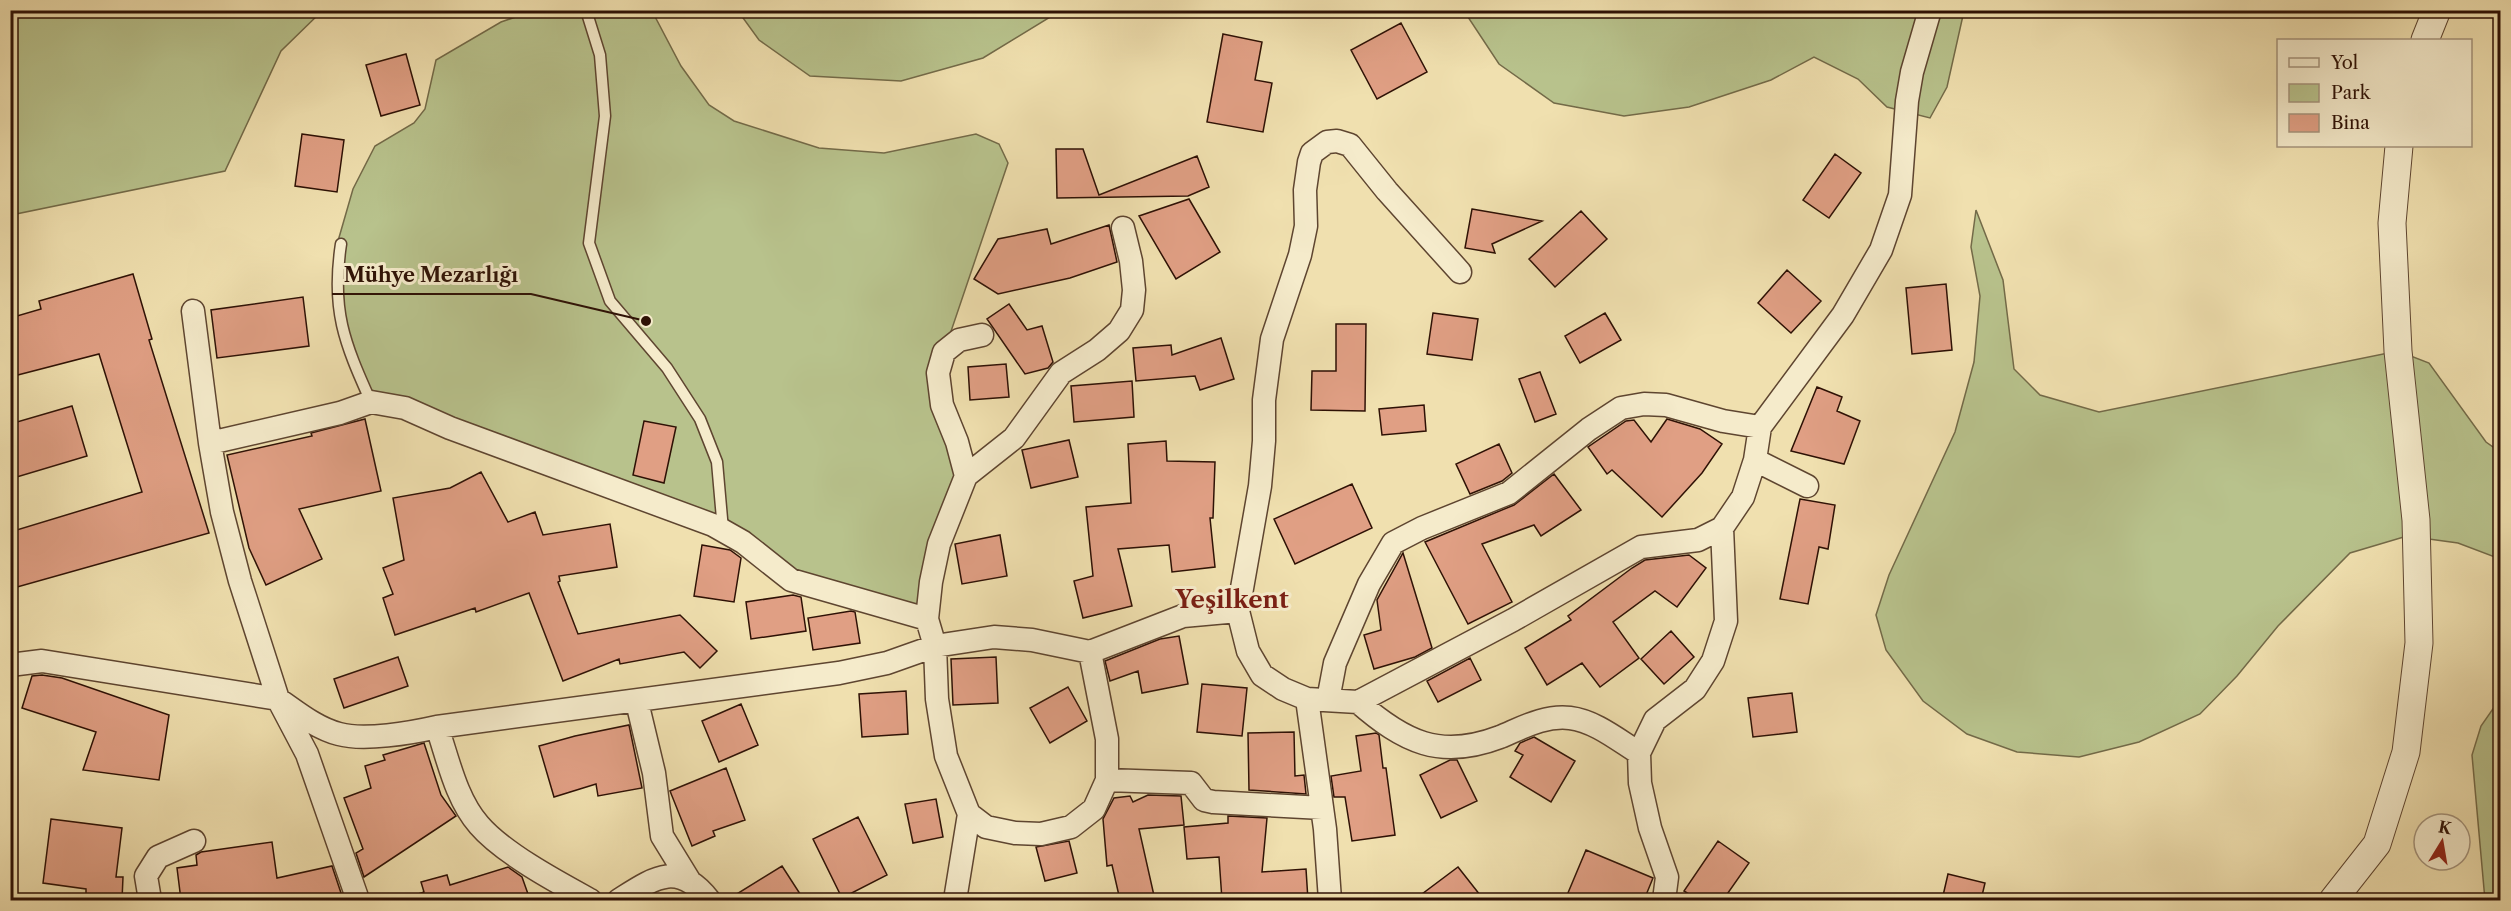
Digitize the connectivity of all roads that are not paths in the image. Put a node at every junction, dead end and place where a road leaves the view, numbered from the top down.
1 (586, 10) edge
2 (1929, 10) edge
3 (2437, 10) edge
4 (2425, 39) edge
5 (2399, 147) edge
6 (1123, 228) dead end
7 (341, 244) dead end
8 (1460, 272) dead end
9 (193, 311) dead end
10 (982, 335) dead end
11 (371, 402) junction
12 (1760, 428) junction
13 (210, 443) junction
14 (1755, 460) junction
15 (966, 476) junction
16 (1807, 486) dead end
17 (1722, 528) junction
18 (723, 531) junction
19 (1238, 610) junction
20 (927, 619) junction
21 (935, 646) junction
22 (1090, 652) junction
23 (10, 665) edge
24 (278, 699) junction
25 (1318, 700) junction
26 (638, 702) junction
27 (1358, 702) junction
28 (436, 727) junction
29 (1639, 753) junction
30 (1107, 780) junction
31 (1322, 808) junction
32 (969, 814) junction
33 (194, 842) dead end
34 (689, 880) junction
35 (150, 900) edge
36 (358, 900) edge
37 (590, 900) edge
38 (619, 900) edge
39 (709, 900) edge
40 (955, 900) edge
41 (1330, 900) edge
42 (1664, 900) edge
43 (2333, 900) edge

1 - 18 lane
2 - 12 street
3 - 4 street
5 - 43 street
6 - 15 street
7 - 11 lane
8 - 19 street
9 - 13 street
10 - 15 street
11 - 13 street
11 - 18 street
12 - 14 street
12 - 25 street
13 - 24 street
14 - 16 street
14 - 17 street
15 - 20 street
17 - 27 street
17 - 29 street
18 - 20 street
19 - 22 street
19 - 25 street
20 - 21 street
21 - 22 street
21 - 26 street
21 - 32 street
22 - 30 street
23 - 24 street
24 - 28 street
24 - 36 street
25 - 27 street
25 - 31 street
26 - 28 street
26 - 34 street
27 - 29 street
28 - 37 street
29 - 42 street
30 - 31 street
30 - 32 street
31 - 41 street
32 - 40 street
33 - 35 street
34 - 38 street
34 - 39 street

